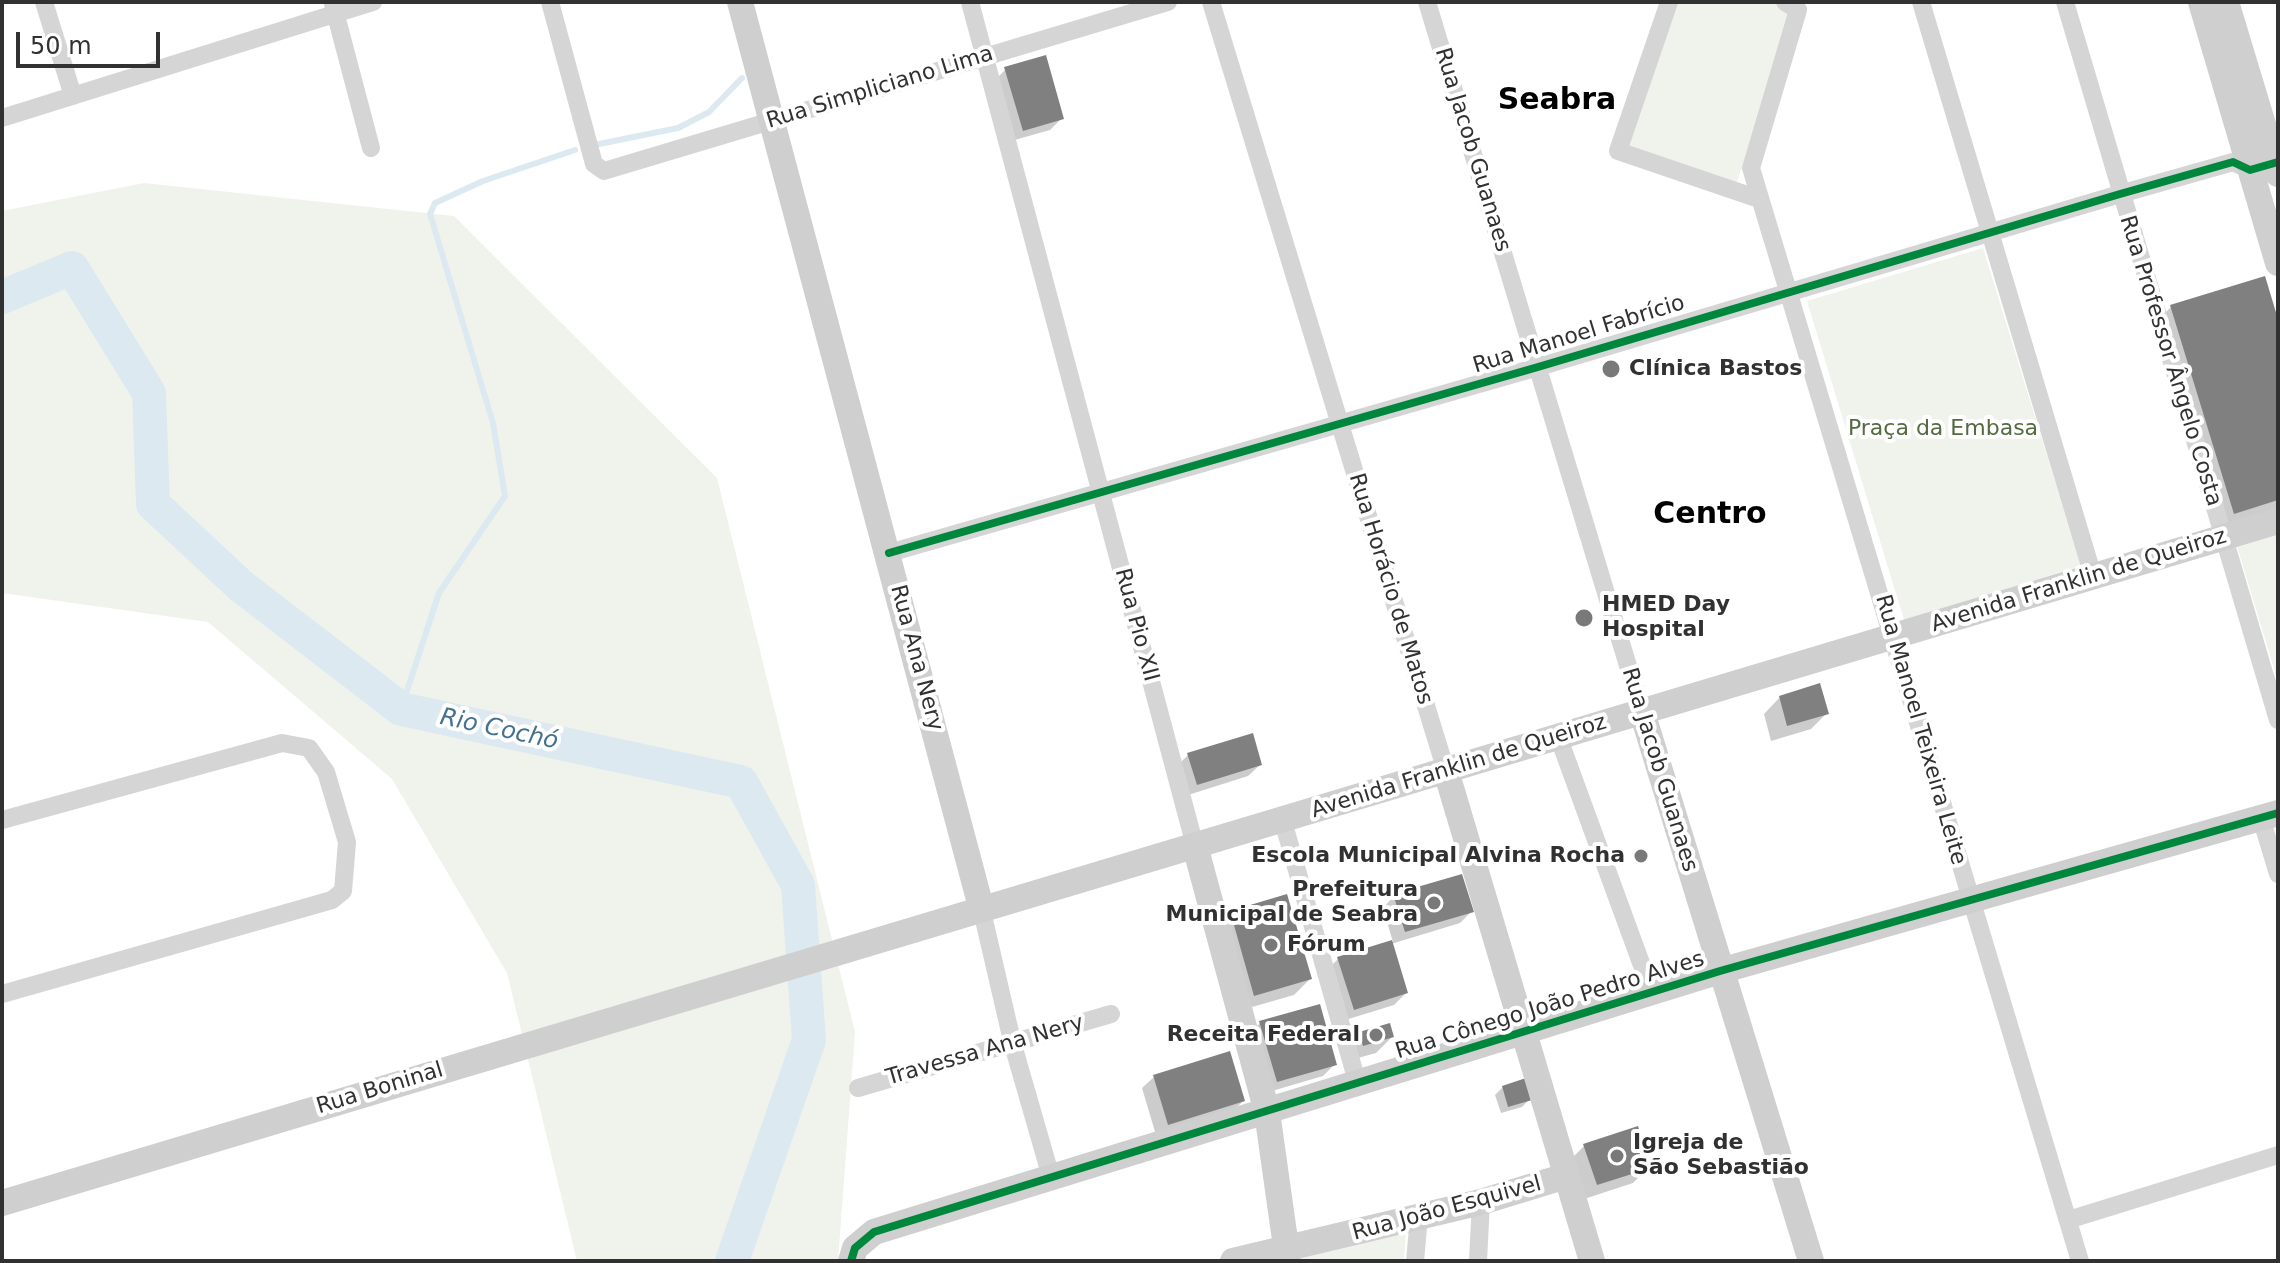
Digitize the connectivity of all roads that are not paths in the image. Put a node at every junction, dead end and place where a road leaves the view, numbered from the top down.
1 (44, 2) edge
2 (373, 2) edge
3 (550, 2) edge
4 (740, 2) edge
5 (970, 2) edge
6 (1168, 2) edge
7 (1211, 2) edge
8 (1427, 2) edge
9 (1669, 2) edge
10 (1785, 2) edge
11 (1921, 2) edge
12 (2065, 2) edge
13 (2201, 2) edge
14 (2226, 2) edge
15 (334, 8) edge
16 (984, 56) junction
17 (73, 96) junction
18 (2, 118) edge
19 (771, 123) junction
20 (371, 148) dead end
21 (2263, 156) edge
22 (2120, 194) junction
23 (1759, 199) junction
24 (1990, 232) junction
25 (2278, 263) edge
26 (1788, 291) junction
27 (1538, 367) junction
28 (1339, 425) junction
29 (1102, 494) junction
30 (2278, 521) edge
31 (2223, 537) junction
32 (889, 553) junction
33 (2093, 576) junction
34 (1893, 637) junction
35 (1642, 712) junction
36 (2278, 720) edge
37 (1558, 736) junction
38 (1446, 771) junction
39 (2278, 795) edge
40 (2269, 815) edge
41 (2, 820) edge
42 (1283, 821) junction
43 (1195, 846) junction
44 (2278, 874) edge
45 (1970, 898) junction
46 (981, 907) junction
47 (869, 942) joint
48 (1720, 971) junction
49 (1652, 993) junction
50 (2, 994) edge
51 (1111, 1014) dead end
52 (1524, 1033) junction
53 (1013, 1045) junction
54 (1358, 1085) junction
55 (858, 1088) dead end
56 (1267, 1112) junction
57 (2278, 1155) edge
58 (1566, 1176) junction
59 (1051, 1177) junction
60 (1481, 1202) junction
61 (2, 1203) edge
62 (1419, 1217) junction
63 (2068, 1220) junction
64 (1288, 1256) edge
65 (851, 1261) edge
66 (1233, 1261) edge
67 (1415, 1261) edge
68 (1478, 1261) edge
69 (1592, 1261) edge
70 (1811, 1261) edge
71 (2080, 1261) edge

1 - 17 street
2 - 15 street
3 - 19 street, Rua Simpliciano Lima
4 - 19 street, Rua Ana Nery
5 - 16 street, Rua Pio XII
6 - 16 street, Rua Simpliciano Lima
7 - 28 street, Rua Horácio de Matos
8 - 27 street, Rua Jacob Guanaes
9 - 23 street
10 - 23 street, Rua Manoel Teixeira Leite
11 - 24 street
12 - 22 street, Rua Professor Ângelo Costa
13 - 21 street
14 - 21 street
15 - 17 street
15 - 20 street
16 - 19 street, Rua Simpliciano Lima
16 - 29 street, Rua Pio XII
17 - 18 street
19 - 32 street, Rua Ana Nery
21 - 22 street, Rua Manoel Fabrício
21 - 25 street
22 - 24 street, Rua Manoel Fabrício
22 - 31 street, Rua Professor Ângelo Costa
23 - 26 street, Rua Manoel Teixeira Leite
24 - 26 street, Rua Manoel Fabrício
24 - 33 street
26 - 27 street, Rua Manoel Fabrício
26 - 34 street, Rua Manoel Teixeira Leite
27 - 28 street, Rua Manoel Fabrício
27 - 35 street, Rua Jacob Guanaes
28 - 29 street, Rua Manoel Fabrício
28 - 38 street, Rua Horácio de Matos
29 - 32 street, Rua Manoel Fabrício
29 - 43 street, Rua Pio XII
30 - 31 street, Avenida Franklin de Queiroz
31 - 33 street, Avenida Franklin de Queiroz
31 - 36 street, Rua Professor Ângelo Costa
32 - 46 street, Rua Ana Nery
33 - 34 street, Avenida Franklin de Queiroz
34 - 35 street, Avenida Franklin de Queiroz
34 - 45 street, Rua Manoel Teixeira Leite
35 - 37 street, Avenida Franklin de Queiroz
35 - 48 street, Rua Jacob Guanaes
37 - 38 street, Avenida Franklin de Queiroz
37 - 49 street
38 - 42 street, Avenida Franklin de Queiroz
38 - 52 street, Rua Horácio de Matos
39 - 40 street
40 - 44 street
40 - 45 street, Rua Cônego João Pedro Alves
41 - 50 street
42 - 43 street, Avenida Franklin de Queiroz
42 - 54 street
43 - 46 street, Avenida Franklin de Queiroz
43 - 56 street, Rua Pio XII
45 - 48 street, Rua Cônego João Pedro Alves
45 - 63 street, Rua Manoel Teixeira Leite
46 - 47 street, Avenida Franklin de Queiroz
46 - 53 street, Rua Ana Nery
47 - 61 street, Rua Boninal
48 - 49 street, Rua Cônego João Pedro Alves
48 - 70 street, Rua Jacob Guanaes
49 - 52 street, Rua Cônego João Pedro Alves
51 - 53 street, Travessa Ana Nery
52 - 54 street, Rua Cônego João Pedro Alves
52 - 58 street, Rua Horácio de Matos
53 - 55 street, Travessa Ana Nery
53 - 59 street, Rua Ana Nery
54 - 56 street, Rua Cônego João Pedro Alves
56 - 59 street, Rua Cônego João Pedro Alves
56 - 64 street, Rua Pio XII
57 - 63 street
58 - 60 street, Rua João Esquivel
58 - 69 street, Rua Horácio de Matos
59 - 65 street, Rua Cônego João Pedro Alves
60 - 62 street, Rua João Esquivel
60 - 68 street
62 - 64 street, Rua João Esquivel
62 - 67 street
63 - 71 street, Rua Manoel Teixeira Leite
64 - 66 street, Rua João Esquivel

